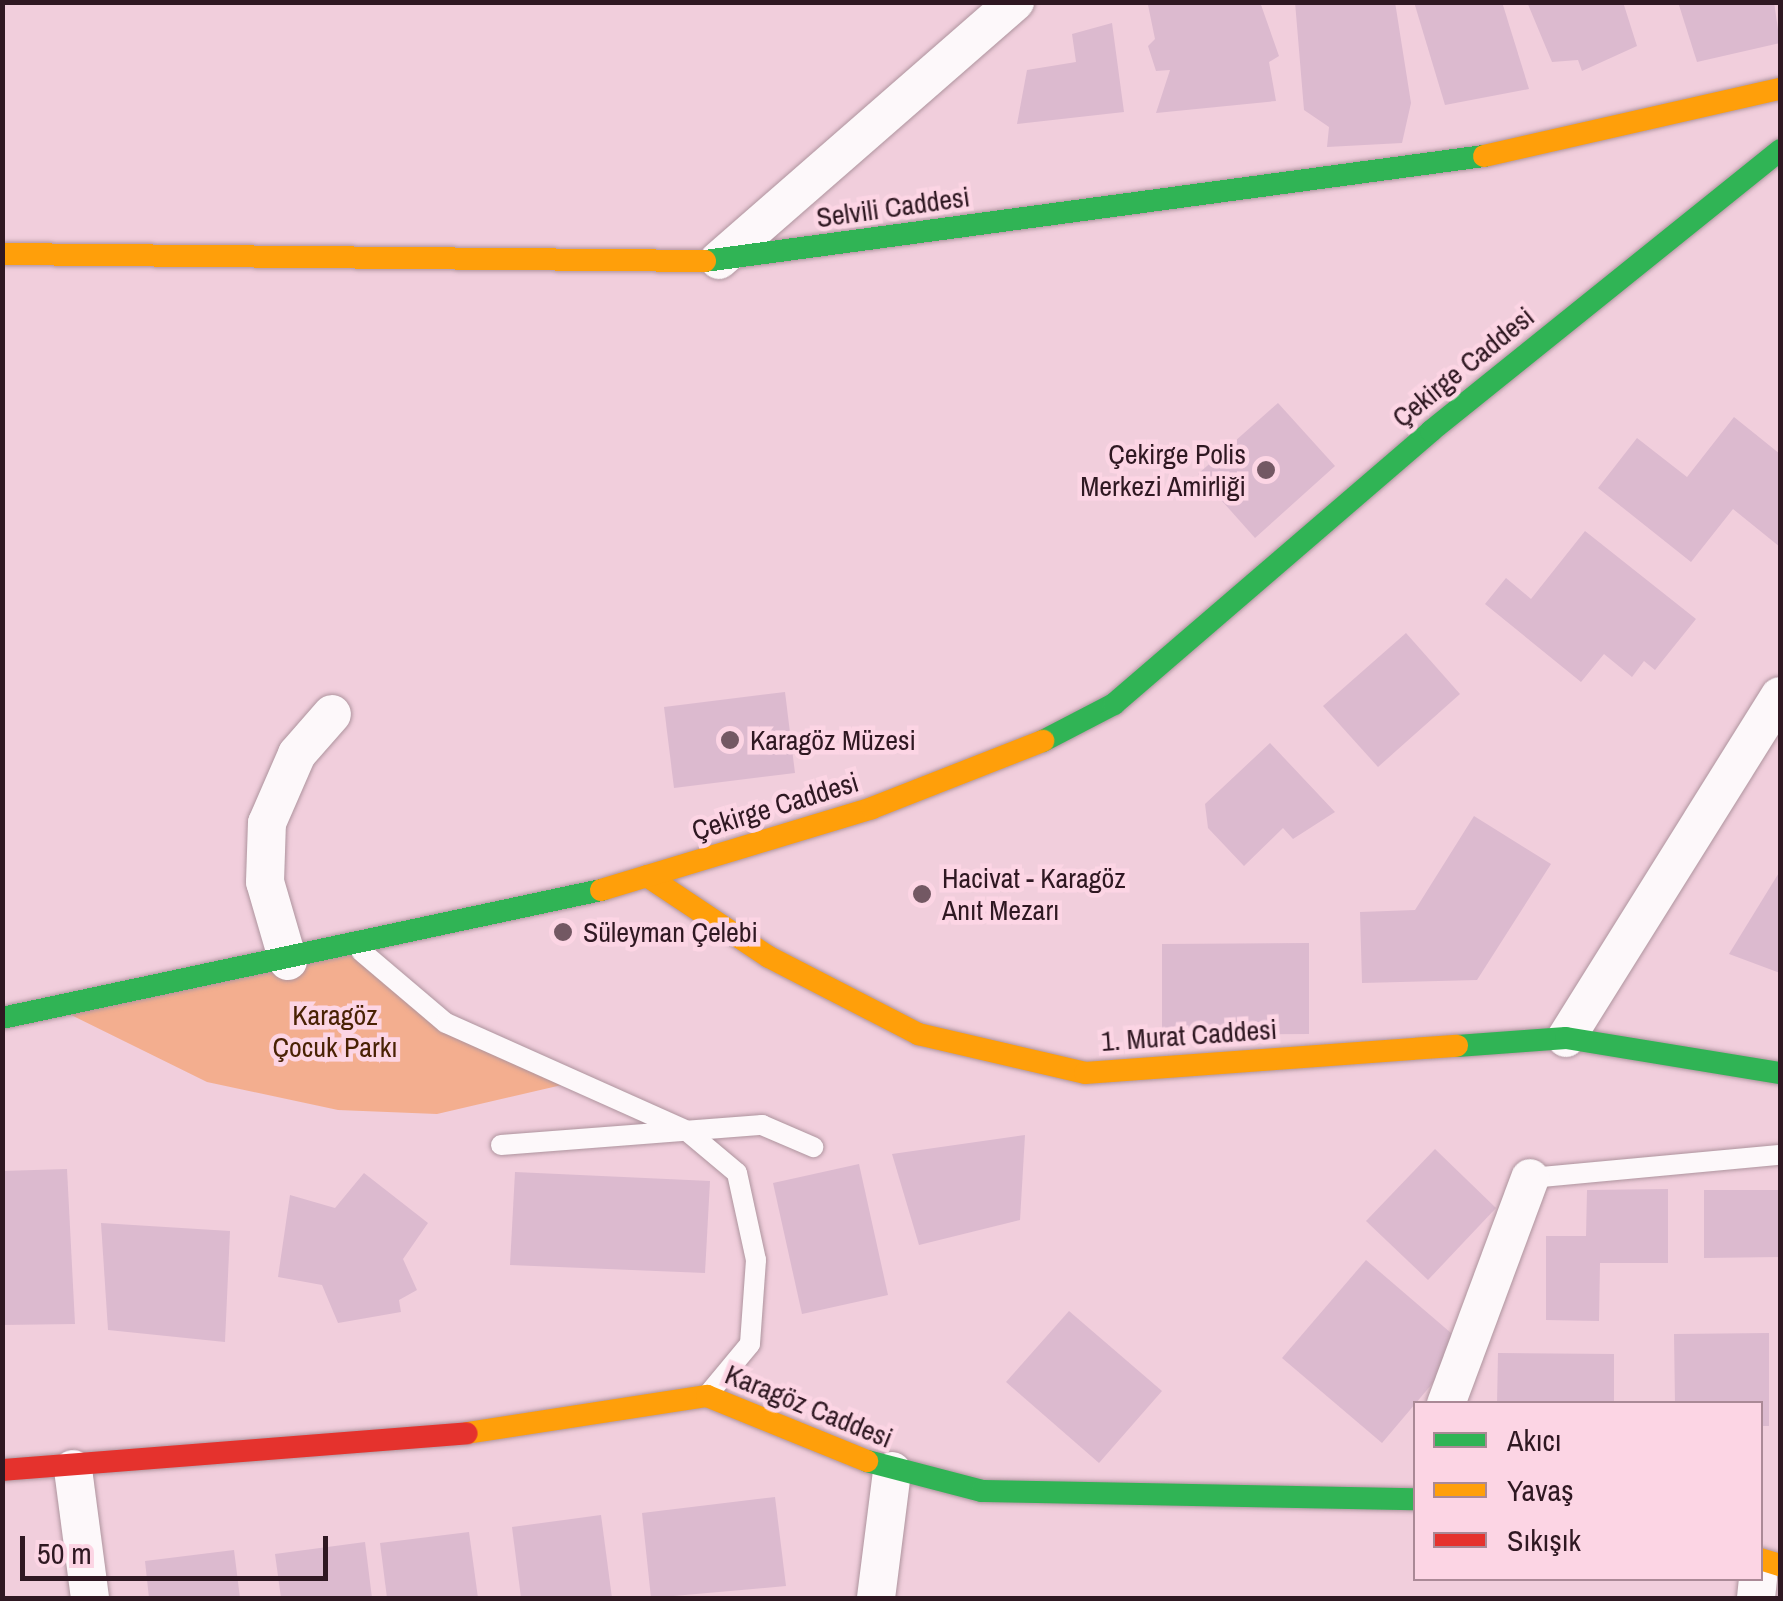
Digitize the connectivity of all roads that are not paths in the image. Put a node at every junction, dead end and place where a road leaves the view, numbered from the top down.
1 (1015, 2) edge
2 (1780, 88) edge
3 (1780, 150) edge
4 (2, 254) edge
5 (718, 261) junction
6 (1780, 696) edge
7 (332, 714) dead end
8 (647, 876) junction
9 (356, 946) junction
10 (288, 961) junction
11 (2, 1018) edge
12 (1566, 1038) junction
13 (1780, 1073) edge
14 (688, 1130) junction
15 (501, 1144) dead end
16 (813, 1147) dead end
17 (1780, 1155) edge
18 (1530, 1178) joint
19 (708, 1396) junction
20 (1447, 1401) edge
21 (73, 1469) junction
22 (2, 1470) edge
23 (892, 1472) junction
24 (1413, 1494) edge
25 (90, 1598) edge
26 (876, 1598) edge

1 - 5 street
2 - 5 street, Selvili Caddesi
3 - 8 street, Çekirge Caddesi
4 - 5 street, Selvili Caddesi
6 - 12 street
7 - 10 street
8 - 9 street, Çekirge Caddesi
8 - 12 street, 1. Murat Caddesi
9 - 10 street, Çekirge Caddesi
9 - 14 lane
10 - 11 street, Çekirge Caddesi
12 - 13 street, 1. Murat Caddesi
14 - 15 lane
14 - 16 lane
14 - 19 lane
17 - 18 lane
18 - 20 street
19 - 21 street, Karagöz Caddesi
19 - 23 street, Karagöz Caddesi
21 - 22 street, Karagöz Caddesi
21 - 25 street
23 - 24 street, Karagöz Caddesi
23 - 26 street

